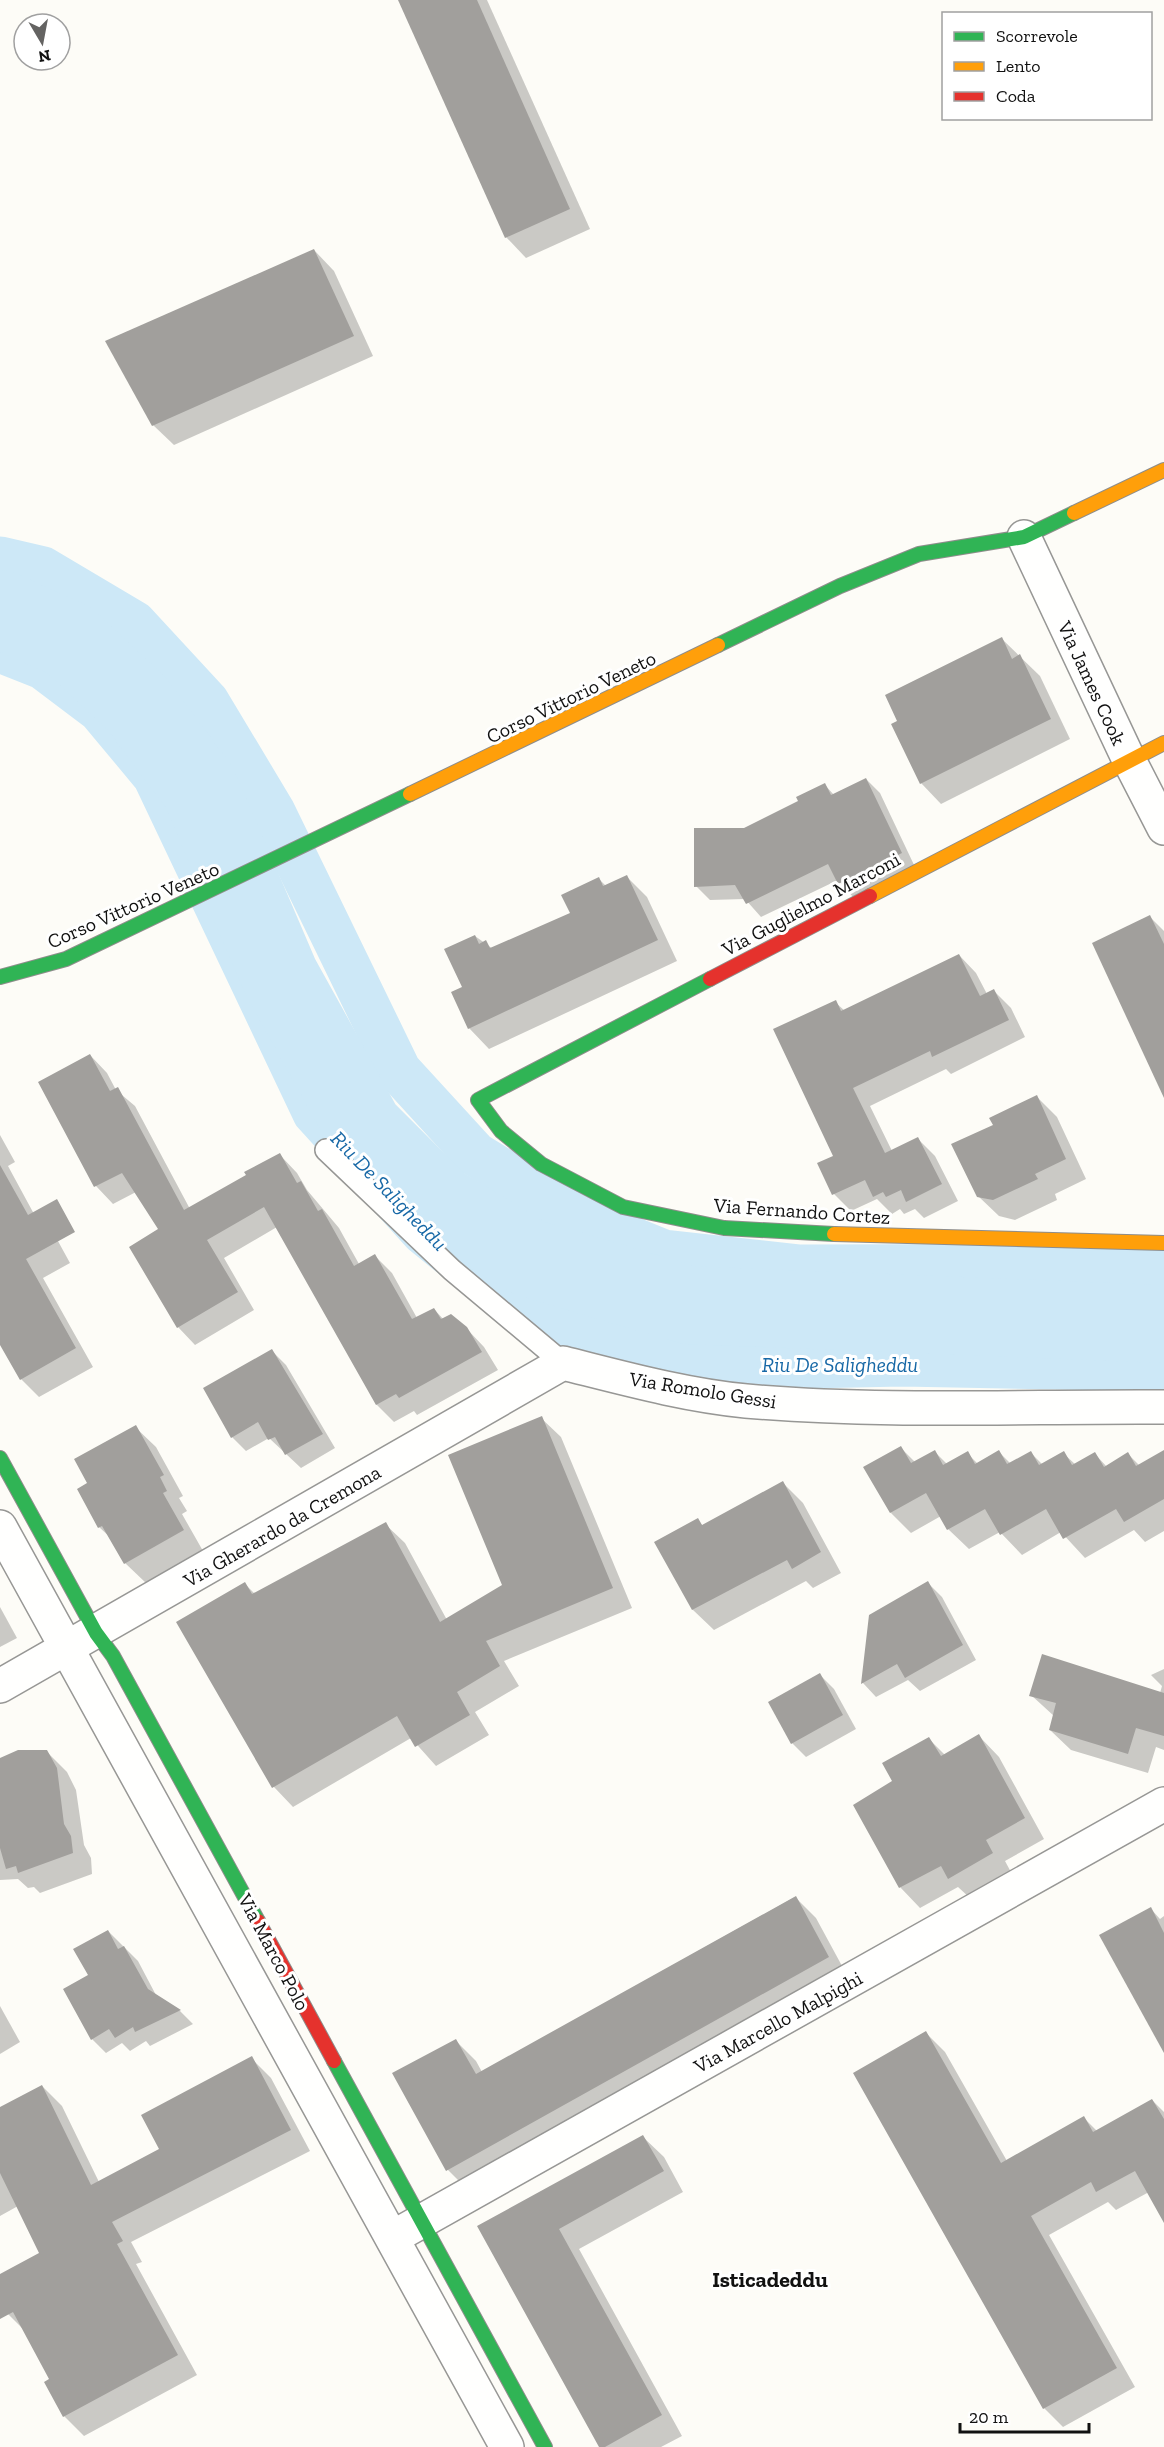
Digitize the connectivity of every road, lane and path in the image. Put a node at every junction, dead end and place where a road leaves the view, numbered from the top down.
1 (1164, 470) edge
2 (1024, 537) junction
3 (1164, 743) edge
4 (1129, 760) junction
5 (1164, 828) edge
6 (0, 977) edge
7 (478, 1100) joint
8 (326, 1150) dead end
9 (1164, 1243) edge
10 (563, 1363) junction
11 (1164, 1407) edge
12 (0, 1458) edge
13 (0, 1527) edge
14 (96, 1633) junction
15 (67, 1650) junction
16 (0, 1686) edge
17 (1164, 1804) edge
18 (421, 2223) junction
19 (391, 2238) junction
20 (507, 2447) edge
21 (545, 2447) edge

1 - 2 street, Corso Vittorio Veneto
2 - 4 street, Via James Cook
2 - 6 street, Corso Vittorio Veneto
3 - 4 street, Via Guglielmo Marconi
4 - 5 street, Via James Cook
4 - 7 street, Via Guglielmo Marconi
7 - 9 street, Via Fernando Cortez
8 - 10 lane, Via Romolo Gessi
10 - 11 street, Via Romolo Gessi
10 - 14 street, Via Gherardo da Cremona
12 - 14 street, Via Marco Polo
13 - 15 street, Via Marco Polo
14 - 15 street, Via Gherardo da Cremona
14 - 18 street, Via Marco Polo
15 - 16 street, Via Gherardo da Cremona
15 - 19 street, Via Marco Polo
17 - 18 street, Via Marcello Malpighi
18 - 19 street, Via Marcello Malpighi
18 - 21 street, Via Marco Polo
19 - 20 street, Via Marco Polo

